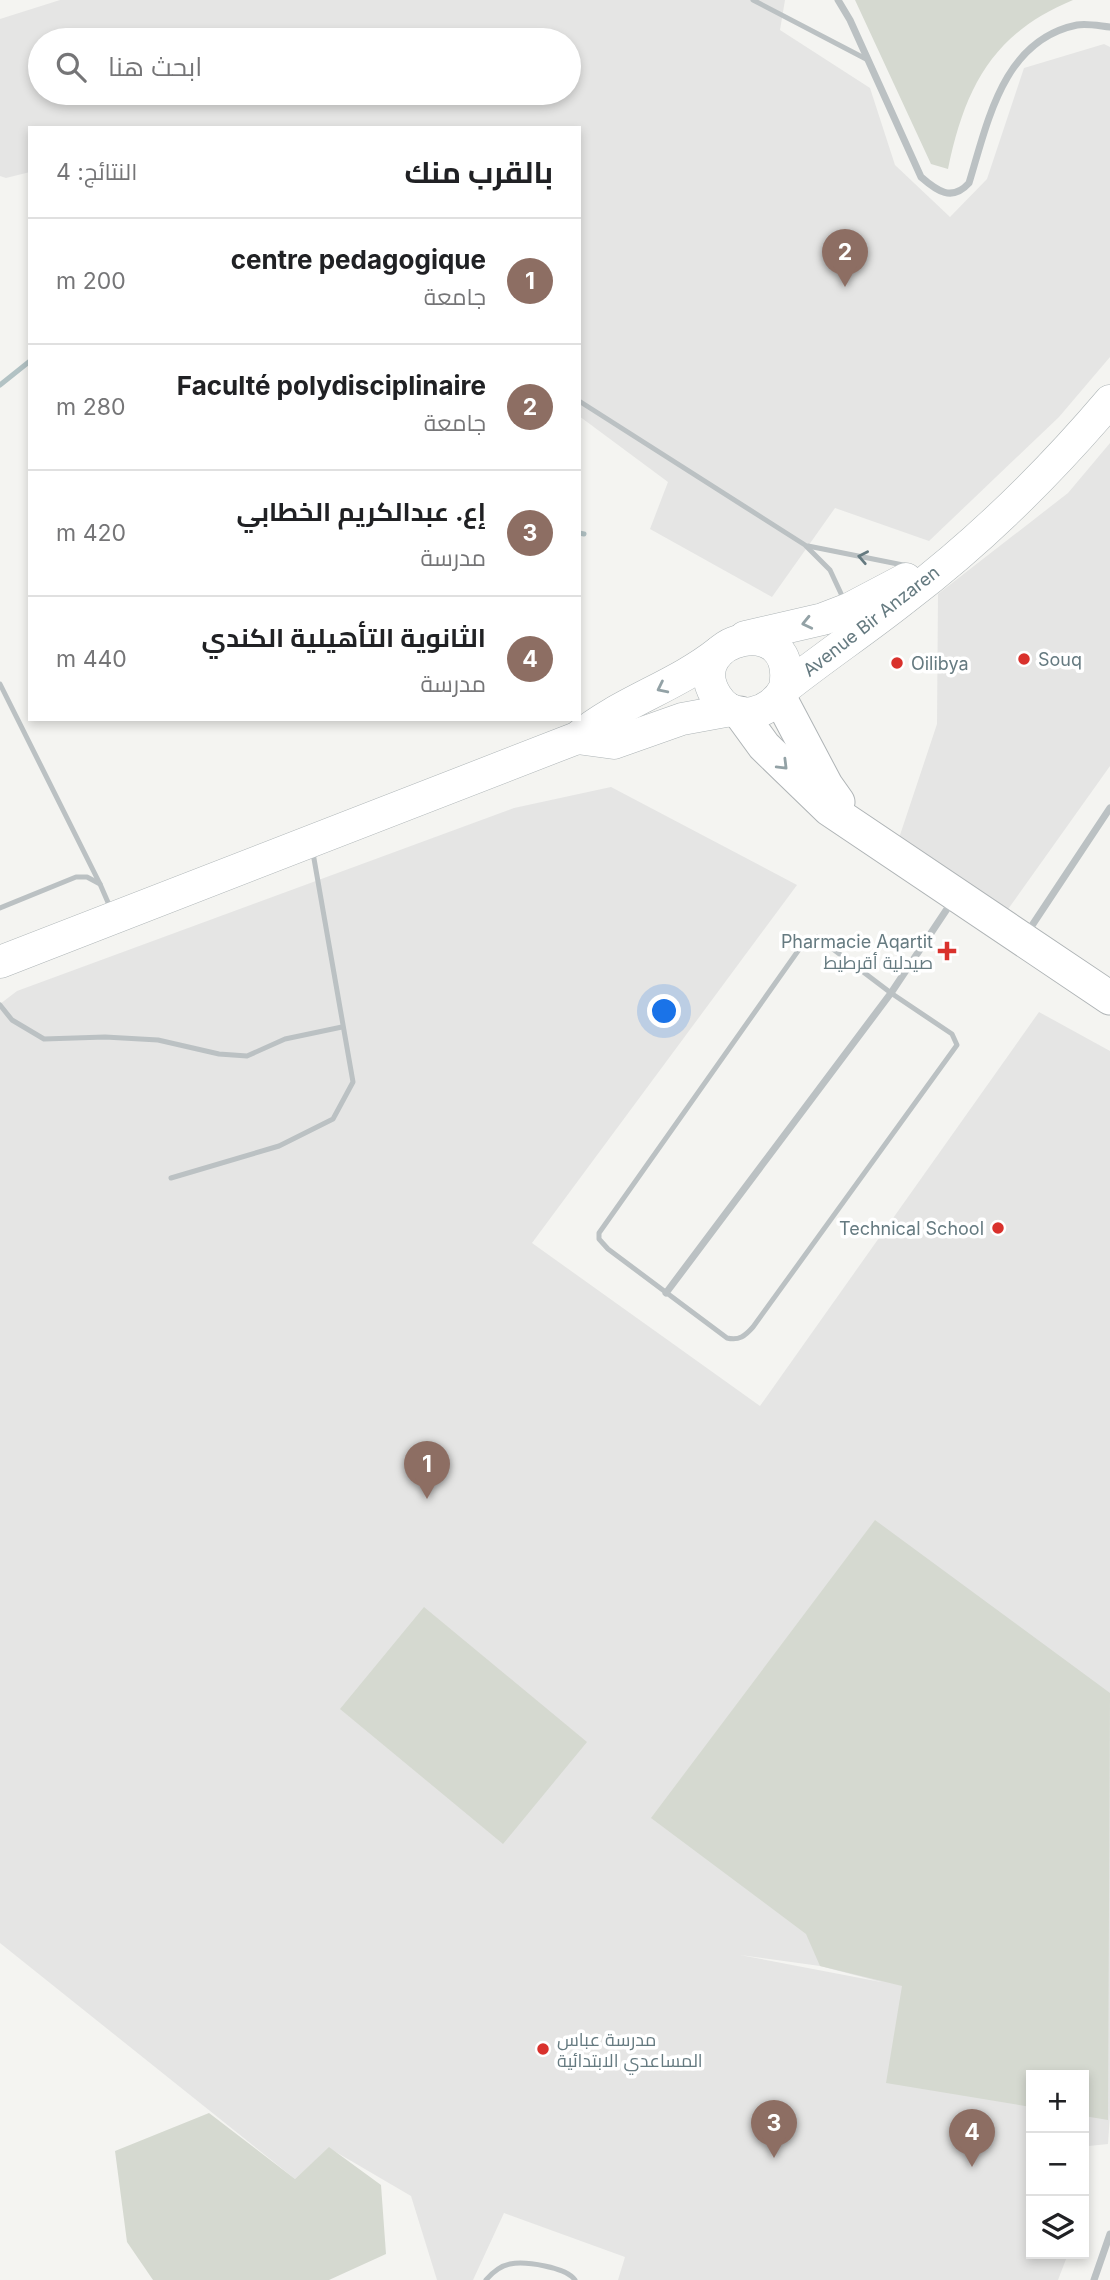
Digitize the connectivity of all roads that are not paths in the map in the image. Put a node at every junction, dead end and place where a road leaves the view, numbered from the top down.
1 (753, 0) edge
2 (838, 0) edge
3 (1110, 27) edge
4 (866, 59) junction
5 (1110, 401) edge
6 (581, 402) edge
7 (805, 545) junction
8 (957, 554) junction
9 (912, 567) dead end
10 (849, 609) junction
11 (731, 645) junction
12 (0, 684) edge
13 (782, 693) junction
14 (736, 712) junction
15 (577, 738) junction
16 (1110, 808) edge
17 (856, 827) junction
18 (311, 839) junction
19 (100, 884) junction
20 (958, 894) junction
21 (0, 908) edge
22 (114, 916) junction
23 (1024, 939) junction
24 (0, 962) edge
25 (891, 993) junction
26 (1110, 998) edge
27 (0, 1005) edge
28 (342, 1027) junction
29 (171, 1178) dead end
30 (666, 1293) junction
31 (1110, 2234) edge
32 (486, 2280) edge
33 (575, 2280) edge
34 (1094, 2280) edge

1 - 4 lane
2 - 4 street
3 - 4 street
5 - 8 main road, Avenue Bir Anzaren
6 - 7 lane
9 -> 7 lane
7 - 10 lane
8 - 10 main road, Avenue Bir Anzaren
8 - 13 main road, Avenue Bir Anzaren
10 -> 11 main road, Avenue Bir Anzaren
11 - 13 main road
11 - 14 main road
11 -> 15 main road
12 - 19 lane
13 - 14 main road
13 - 17 highway
14 - 15 main road
14 -> 17 highway
15 - 18 main road
16 - 23 street
17 - 20 highway
18 - 22 main road
18 - 28 lane
19 - 21 lane
19 - 22 lane
20 - 23 highway
20 - 25 street
22 - 24 main road
23 - 26 highway
25 - 30 street
25 - 30 lane
25 - 30 lane
27 - 28 lane
28 - 29 lane
31 - 34 street
32 - 33 lane

